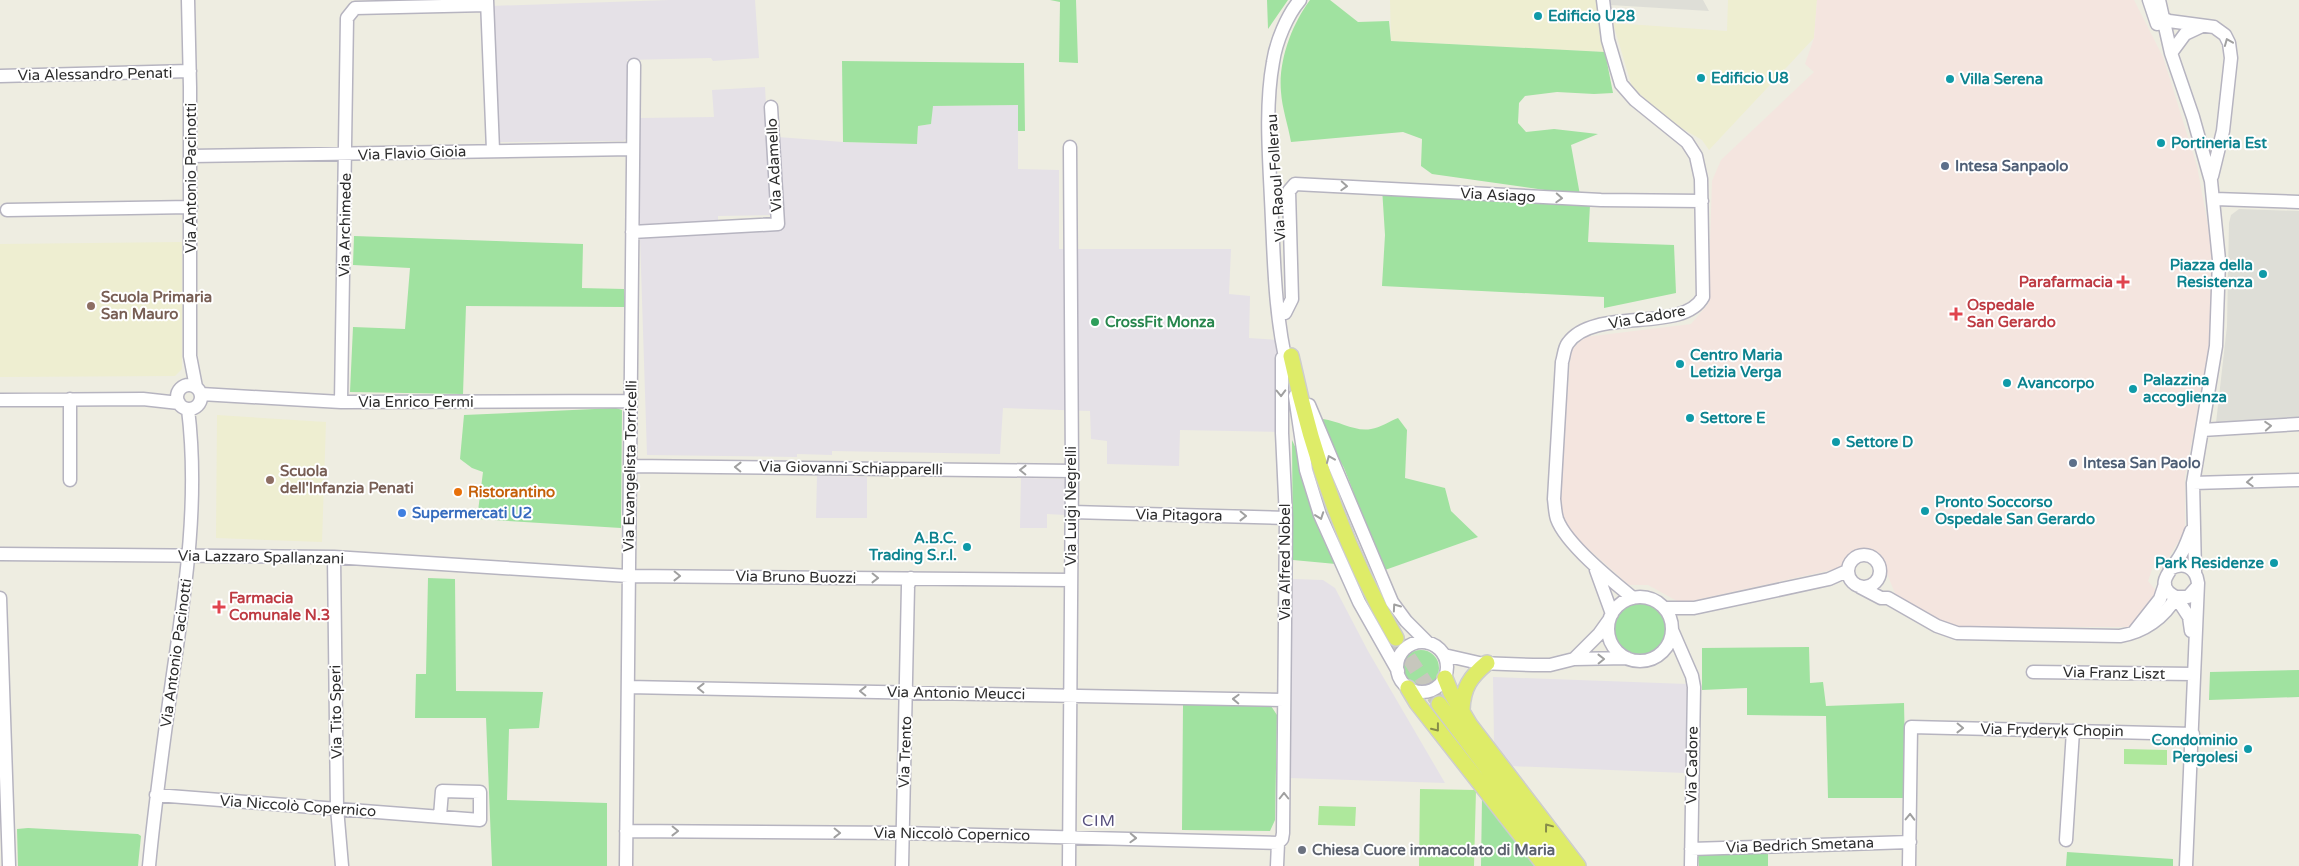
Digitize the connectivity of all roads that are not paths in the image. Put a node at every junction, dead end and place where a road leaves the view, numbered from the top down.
1 (188, 0) edge
2 (347, 0) edge
3 (1300, 0) edge
4 (1603, 0) edge
5 (2149, 0) edge
6 (2160, 0) edge
7 (487, 2) edge
8 (2162, 17) junction
9 (347, 18) junction
10 (2205, 25) junction
11 (2172, 53) junction
12 (634, 65) dead end
13 (190, 71) junction
14 (0, 76) edge
15 (771, 107) dead end
16 (2223, 136) junction
17 (2200, 140) junction
18 (1070, 147) dead end
19 (632, 149) junction
20 (493, 150) junction
21 (346, 155) junction
22 (191, 156) junction
23 (2211, 181) junction
24 (1295, 184) joint
25 (2214, 199) junction
26 (1702, 201) junction
27 (2299, 202) edge
28 (191, 207) junction
29 (6, 210) dead end
30 (632, 232) junction
31 (1278, 257) junction
32 (1285, 313) junction
33 (1287, 355) junction
34 (188, 395) junction
35 (70, 399) junction
36 (0, 400) edge
37 (1296, 400) junction
38 (341, 402) junction
39 (630, 402) junction
40 (2299, 424) edge
41 (2202, 430) junction
42 (1318, 461) junction
43 (630, 466) junction
44 (1072, 471) junction
45 (70, 480) dead end
46 (2299, 480) edge
47 (2193, 483) junction
48 (1072, 512) junction
49 (1286, 518) junction
50 (2193, 526) junction
51 (0, 554) edge
52 (190, 555) junction
53 (334, 557) junction
54 (1596, 567) junction
55 (521, 569) joint
56 (2170, 569) junction
57 (1848, 571) junction
58 (2195, 572) junction
59 (628, 576) junction
60 (911, 578) junction
61 (1878, 578) junction
62 (1829, 579) junction
63 (1070, 580) junction
64 (2165, 584) junction
65 (1858, 586) junction
66 (2196, 588) junction
67 (2176, 597) junction
68 (0, 598) edge
69 (1633, 598) junction
70 (1888, 598) junction
71 (1665, 608) junction
72 (1694, 608) junction
73 (1612, 616) junction
74 (2190, 622) junction
75 (2152, 625) junction
76 (1672, 627) junction
77 (2132, 634) junction
78 (1396, 638) tunnel mouth
79 (1428, 643) junction
80 (2194, 645) junction
81 (1664, 650) junction
82 (1444, 655) junction
83 (1627, 658) junction
84 (1574, 659) junction
85 (1483, 663) junction
86 (1688, 664) junction
87 (1398, 671) junction
88 (2033, 672) dead end
89 (2194, 674) junction
90 (1446, 675) junction
91 (628, 687) junction
92 (1408, 688) junction
93 (907, 692) junction
94 (1071, 694) junction
95 (1284, 700) junction
96 (1438, 704) tunnel mouth
97 (1462, 710) junction
98 (2073, 731) junction
99 (2192, 734) junction
100 (156, 795) junction
101 (338, 808) junction
102 (440, 816) dead end
103 (626, 831) junction
104 (903, 833) junction
105 (2188, 835) junction
106 (1070, 836) junction
107 (2066, 840) dead end
108 (1910, 842) junction
109 (1278, 843) junction
110 (1691, 849) junction
111 (2187, 862) edge
112 (9, 866) edge
113 (149, 866) edge
114 (342, 866) edge
115 (626, 866) edge
116 (902, 866) edge
117 (1069, 866) edge
118 (1277, 866) edge
119 (1544, 866) edge
120 (1560, 866) edge
121 (1578, 866) edge
122 (1691, 866) edge
123 (1909, 866) edge
124 (2180, 866) edge

1 - 13 street, Via Antonio Pacinotti
2 - 9 street, Via Archimede
3 - 31 street, Via Raoul Follerau
4 - 26 street, Via Cadore
5 - 11 street
6 - 8 street
7 - 9 street
7 - 20 street
8 - 10 street
8 - 11 street
9 - 21 street, Via Archimede
10 - 11 street
16 -> 10 street
11 - 17 street
12 - 19 street, Via Evangelista Torricelli
13 - 14 street, Via Alessandro Penati
13 - 22 street, Via Antonio Pacinotti
15 - 30 street, Via Adamello
16 - 17 street
16 - 23 street
17 - 23 street
18 - 44 street, Via Luigi Negrelli
19 - 20 street, Via Flavio Gioia
19 - 30 street, Via Evangelista Torricelli
20 - 21 street, Via Flavio Gioia
21 - 22 street, Via Flavio Gioia
21 - 38 street, Via Archimede
22 - 28 street, Via Antonio Pacinotti
23 - 25 street
24 -> 26 street, Via Asiago
24 - 32 street, Via Alfred Nobel
25 - 27 street
25 - 41 street
26 - 54 street, Via Cadore
28 - 29 street
28 - 34 street, Via Antonio Pacinotti
30 - 39 street, Via Evangelista Torricelli
31 - 32 street, Via Alfred Nobel
31 - 33 street, Via Alfred Nobel
32 - 33 street, Via Alfred Nobel
33 - 37 street
33 - 42 main road
33 -> 49 street, Via Alfred Nobel
79 -> 33 street
34 - 35 street, Via Enrico Fermi
34 - 38 street, Via Enrico Fermi
34 - 52 street, Via Antonio Pacinotti
35 - 36 street, Via Enrico Fermi
35 - 45 street
37 - 42 main road
37 -> 87 street
38 - 39 street, Via Enrico Fermi
39 - 43 street, Via Evangelista Torricelli
41 -> 40 street
41 - 47 street
42 - 78 main road
44 -> 43 street, Via Giovanni Schiapparelli
43 - 59 street, Via Evangelista Torricelli
44 - 48 street, Via Luigi Negrelli
46 -> 47 street
47 - 50 street
48 -> 49 street, Via Pitagora
48 - 63 street, Via Luigi Negrelli
49 - 95 street, Via Alfred Nobel
50 - 56 street
50 - 58 street
51 - 52 street, Via Lazzaro Spallanzani
52 - 53 street, Via Lazzaro Spallanzani
52 - 100 street, Via Antonio Pacinotti
53 - 55 street, Via Lazzaro Spallanzani
53 - 101 street, Via Tito Speri
54 - 69 street, Via Cadore
54 - 73 street, Via Cadore
55 - 59 street, Via Bruno Buozzi
56 - 58 street
56 - 64 street
57 - 61 street
57 - 62 street
57 - 65 street
58 - 66 street
59 -> 60 street, Via Bruno Buozzi
59 - 91 street, Via Evangelista Torricelli
60 - 63 street, Via Bruno Buozzi
60 - 93 street, Via Trento
61 - 65 street
61 - 70 street
62 - 65 street
62 - 72 street
63 - 94 street, Via Luigi Negrelli
64 - 67 street
64 - 77 street
65 - 70 street
66 - 67 street
66 - 80 street
67 - 74 street
67 - 75 street
68 - 112 street
69 - 71 street, Via Cadore
69 - 73 street
70 - 77 street
71 - 72 street
71 - 76 street, Via Cadore
72 - 76 street
73 - 83 street, Via Cadore
73 - 84 street
74 - 75 street
74 - 80 street
75 - 77 street
76 - 81 street
76 - 86 street, Via Cadore
79 - 82 street
79 - 87 street
80 - 89 street
81 - 83 street
81 - 86 street
82 - 85 street
82 - 90 street
84 -> 83 street
84 - 85 street
85 - 90 street
85 - 97 main road
86 - 110 street, Via Cadore
87 - 92 street
88 - 89 street, Via Franz Liszt
89 - 99 street
90 - 92 street
90 - 97 main road
93 -> 91 street, Via Antonio Meucci
91 - 103 street, Via Evangelista Torricelli
92 -> 119 main road
93 - 94 street, Via Antonio Meucci
93 - 104 street, Via Trento
95 -> 94 street, Via Antonio Meucci
94 - 106 street, Via Luigi Negrelli
109 -> 95 street, Via Alfred Nobel
96 - 120 main road
121 -> 97 main road
98 - 99 street, Via Fryderyk Chopin
98 - 107 street
108 -> 98 street, Via Fryderyk Chopin
99 - 105 street
100 - 101 street, Via Niccolò Copernico
100 - 113 street, Via Antonio Pacinotti
101 - 102 street, Via Niccolò Copernico
101 - 114 street, Via Tito Speri
103 -> 104 street, Via Niccolò Copernico
103 - 115 street, Via Evangelista Torricelli
104 - 106 street, Via Niccolò Copernico
104 - 116 street, Via Trento
105 - 111 street
105 - 124 street
106 -> 109 street, Via Niccolò Copernico
106 - 117 street, Via Luigi Negrelli
108 - 110 street, Via Bedrich Smetana
108 - 123 street
109 - 118 street, Via Alfred Nobel
110 - 122 street, Via Cadore

